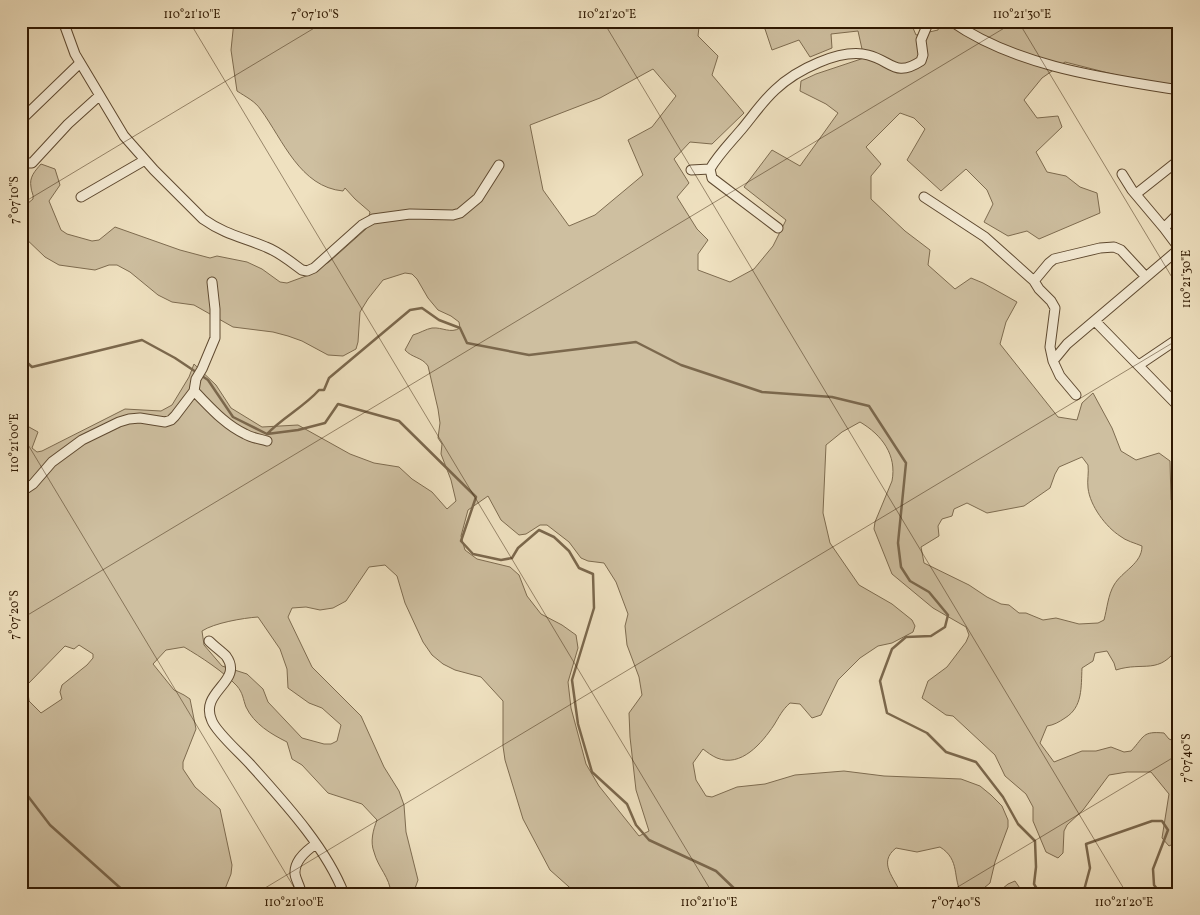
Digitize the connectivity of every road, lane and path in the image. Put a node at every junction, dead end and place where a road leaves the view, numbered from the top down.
1 (63, 21) edge
2 (929, 21) edge
3 (951, 21) edge
4 (80, 63) junction
5 (1179, 90) edge
6 (99, 96) junction
7 (21, 120) edge
8 (145, 160) junction
9 (1179, 160) edge
10 (21, 161) edge
11 (499, 165) dead end
12 (710, 169) junction
13 (691, 170) dead end
14 (1122, 174) dead end
15 (1136, 194) junction
16 (81, 197) dead end
17 (924, 197) dead end
18 (1179, 213) edge
19 (778, 228) dead end
20 (1164, 228) junction
21 (1179, 248) edge
22 (1146, 277) junction
23 (1034, 281) junction
24 (212, 282) dead end
25 (1095, 321) junction
26 (1179, 338) edge
27 (1053, 361) junction
28 (1139, 365) junction
29 (194, 391) junction
30 (1076, 395) dead end
31 (1179, 407) edge
32 (267, 441) dead end
33 (21, 492) edge
34 (209, 641) dead end
35 (316, 844) junction
36 (301, 894) edge
37 (344, 894) edge

1 - 4 street
2 - 12 street
3 - 5 street
4 - 6 street
4 - 7 street
6 - 8 street
6 - 10 street
8 - 11 street
8 - 16 street
9 - 15 street
12 - 13 street
12 - 19 street
14 - 15 street
15 - 20 street
17 - 23 street
18 - 20 street
20 - 21 street
21 - 22 street
22 - 23 street
22 - 25 street
23 - 27 street
24 - 29 street
25 - 27 street
25 - 28 street
26 - 28 street
27 - 30 street
28 - 31 street
29 - 32 street
29 - 33 street
34 - 35 street
35 - 36 street
35 - 37 street

